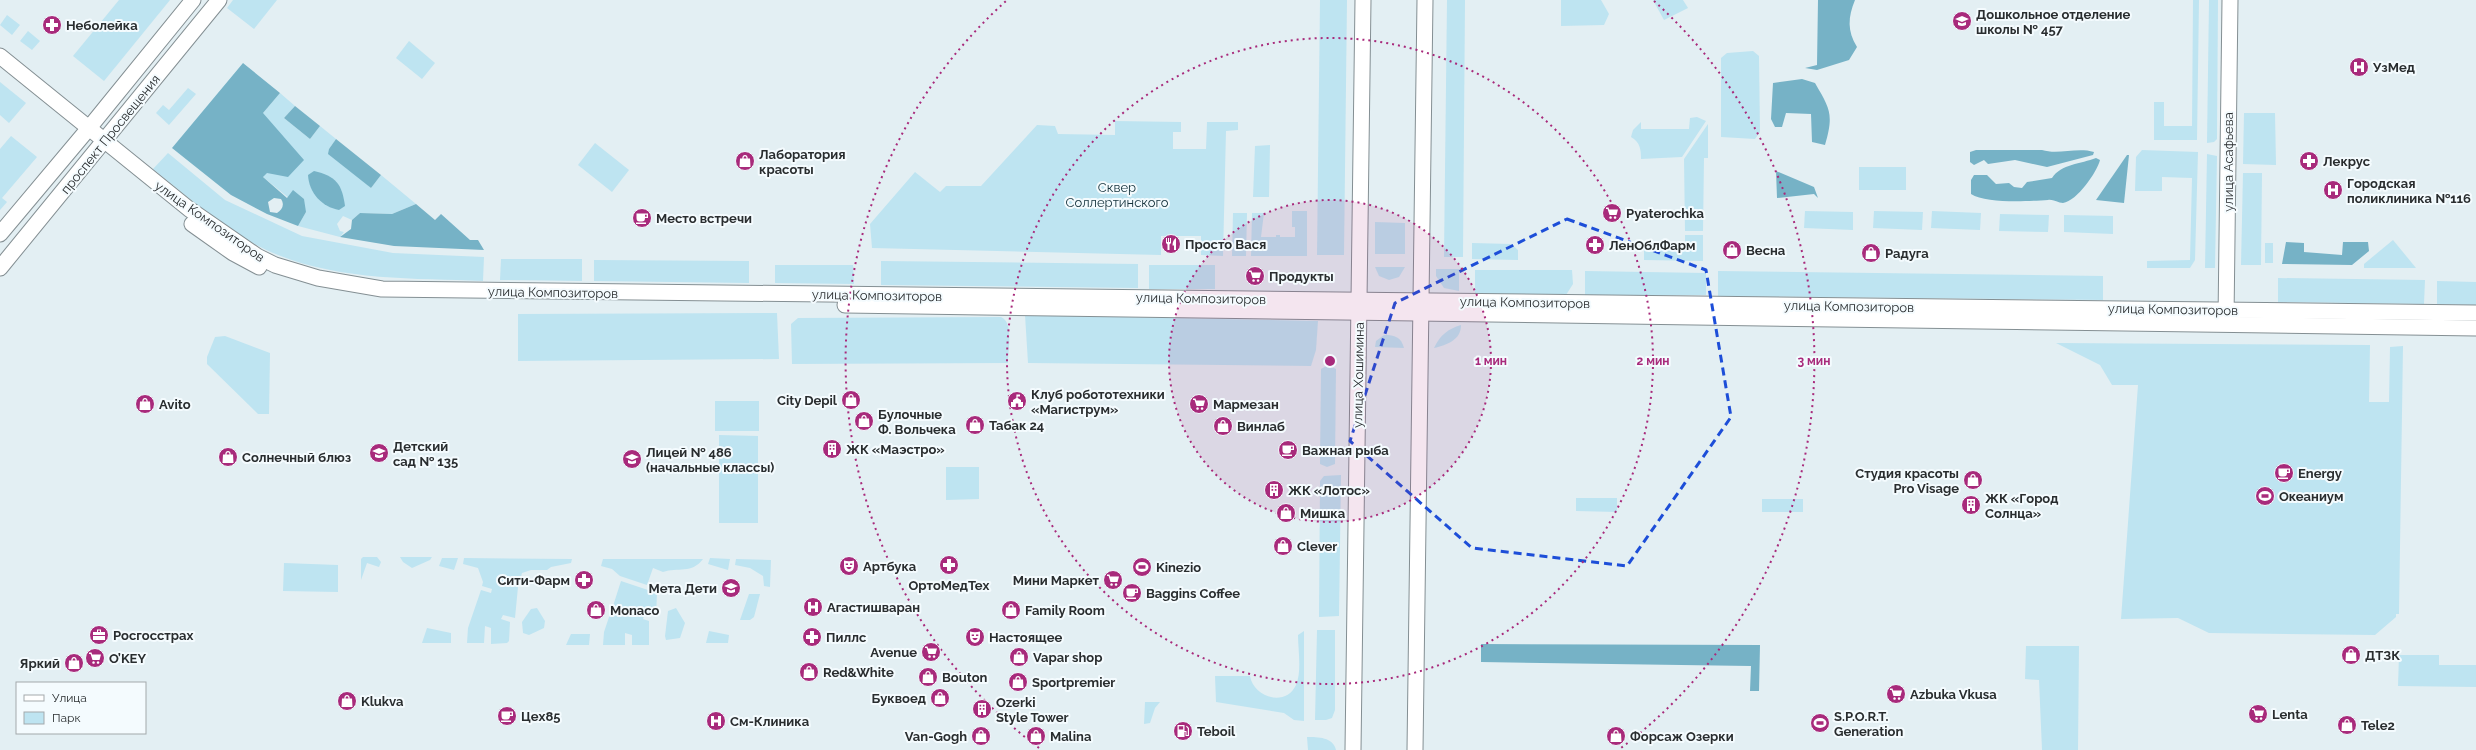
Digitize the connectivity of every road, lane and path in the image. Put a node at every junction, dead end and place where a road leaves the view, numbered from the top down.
1 (193, 0) edge
2 (219, 0) edge
3 (1363, 0) edge
4 (1425, 0) edge
5 (2230, 0) edge
6 (0, 56) edge
7 (0, 67) edge
8 (86, 131) junction
9 (102, 144) junction
10 (0, 234) edge
11 (0, 268) edge
12 (1359, 306) junction
13 (1421, 307) junction
14 (2476, 313) edge
15 (2226, 317) junction
16 (2476, 328) edge
17 (1353, 750) edge
18 (1415, 750) edge

1 - 8 street, проспект Просвещения
2 - 9 street, проспект Просвещения
3 - 12 street, улица Хошимина
4 - 13 street
5 - 15 street, улица Асафьева
6 - 8 street, улица Композиторов
7 - 8 street, улица Композиторов
8 - 9 street, улица Композиторов
8 - 10 street, проспект Просвещения
9 - 11 street, проспект Просвещения
9 - 12 street, улица Композиторов
12 - 13 street, улица Композиторов
12 - 17 street, улица Хошимина
13 - 15 street, улица Композиторов
13 - 18 street
14 - 15 street, улица Композиторов
15 - 16 street, улица Композиторов

